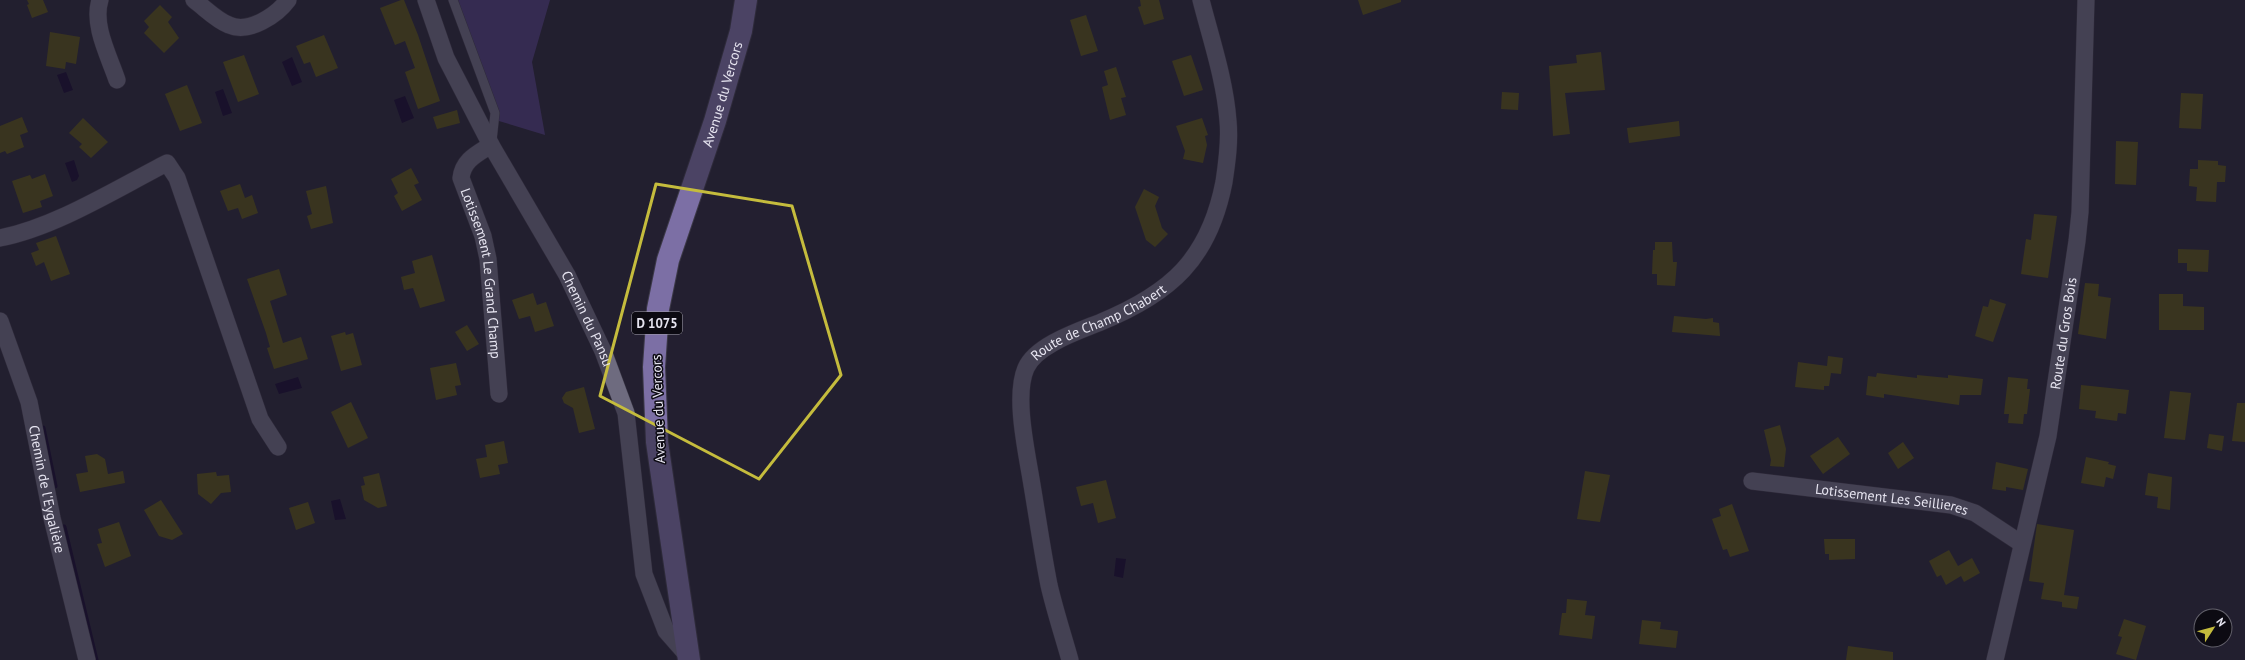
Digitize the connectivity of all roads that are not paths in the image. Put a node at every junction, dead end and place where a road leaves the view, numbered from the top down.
1 (100, 0) edge
2 (194, 0) edge
3 (288, 0) edge
4 (426, 0) edge
5 (453, 0) edge
6 (746, 0) edge
7 (1201, 0) edge
8 (2086, 0) edge
9 (117, 80) dead end
10 (491, 145) junction
11 (0, 238) edge
12 (0, 321) edge
13 (499, 394) dead end
14 (278, 447) dead end
15 (1752, 481) dead end
16 (2022, 544) junction
17 (688, 658) edge
18 (87, 660) edge
19 (1070, 660) edge
20 (1995, 660) edge

1 - 9 street
2 - 3 street
4 - 10 street, Chemin du Pansu
5 - 10 lane
6 - 17 main road, Avenue du Vercors / D 1075
7 - 19 street, Route de Champ Chabert
8 - 16 street, Route du Gros Bois
10 - 13 street, Lotissement Le Grand Champ
10 - 17 street, Chemin du Pansu
11 - 14 street
12 - 18 street, Chemin de l'Eygalière
15 - 16 street, Lotissement Les Seillieres
16 - 20 street, Route du Gros Bois

